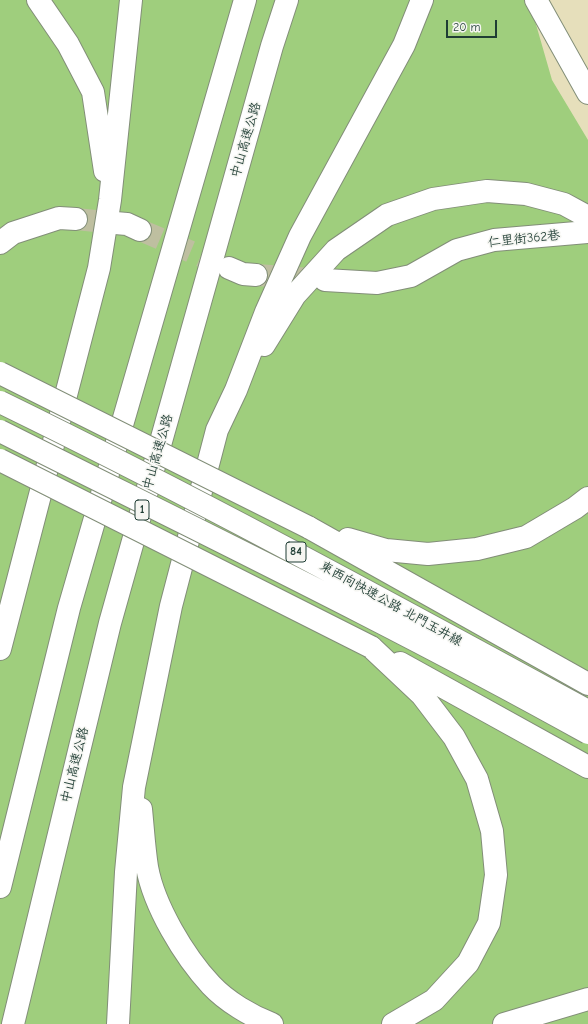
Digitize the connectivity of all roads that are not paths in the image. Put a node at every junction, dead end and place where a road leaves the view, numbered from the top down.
1 (131, 0) edge
2 (245, 0) edge
3 (287, 0) edge
4 (422, 0) edge
5 (536, 0) edge
6 (40, 3) edge
7 (588, 93) edge
8 (110, 200) junction
9 (588, 217) edge
10 (76, 219) tunnel mouth
11 (115, 223) tunnel mouth
12 (140, 230) tunnel mouth
13 (588, 232) edge
14 (0, 243) edge
15 (229, 268) tunnel mouth
16 (256, 275) tunnel mouth
17 (325, 280) tunnel mouth
18 (0, 373) edge
19 (236, 390) junction
20 (0, 402) edge
21 (0, 431) edge
22 (0, 460) edge
23 (588, 498) edge
24 (308, 527) junction
25 (6, 612) edge
26 (371, 647) junction
27 (0, 649) edge
28 (588, 684) edge
29 (588, 711) edge
30 (147, 720) junction
31 (588, 733) edge
32 (588, 767) edge
33 (0, 887) edge
34 (588, 998) edge
35 (13, 1024) edge
36 (118, 1024) edge
37 (272, 1024) edge
38 (393, 1024) edge
39 (504, 1024) edge

1 - 8 main road
2 - 33 main road
3 - 35 main road, 中山高速公路 / 1
4 - 19 main road
5 - 7 main road
6 - 8 main road
8 - 25 main road
9 - 19 main road
10 - 14 main road
11 - 12 main road
13 - 17 main road, 仁里街362巷
15 - 16 main road
18 - 24 main road, bridge
19 - 30 main road
20 - 29 main road, 東西向快速公路 北門玉井線 / 84, bridge
21 - 31 main road, 東西向快速公路 北門玉井線 / 84, bridge
22 - 26 main road, bridge
23 - 24 main road
24 - 28 main road
25 - 27 main road
26 - 32 main road
26 - 38 main road
30 - 36 main road
30 - 37 main road
34 - 39 main road

